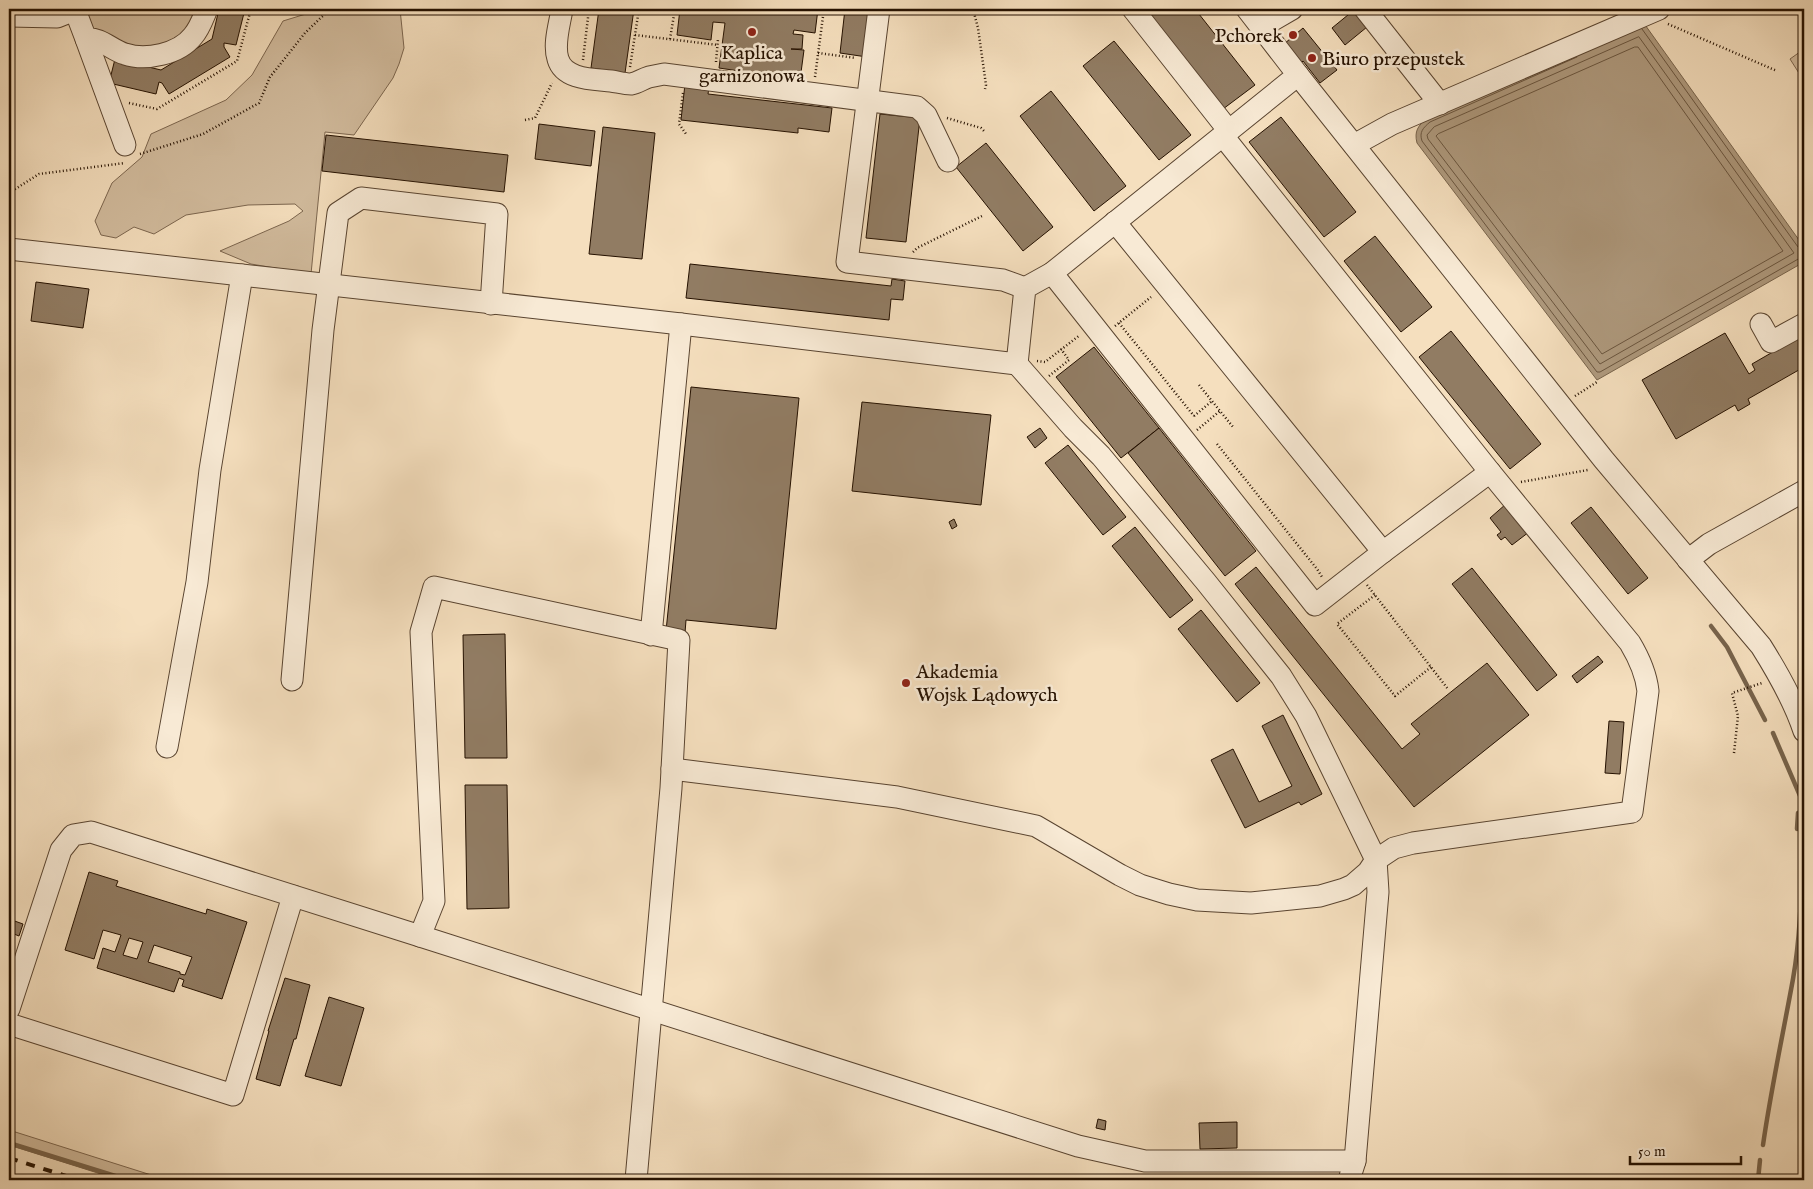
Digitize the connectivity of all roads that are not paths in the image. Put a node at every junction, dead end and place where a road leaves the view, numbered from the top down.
1 (76, 9) edge
2 (207, 9) edge
3 (562, 9) edge
4 (880, 9) edge
5 (1133, 9) edge
6 (1247, 9) edge
7 (1292, 9) edge
8 (1365, 9) edge
9 (1652, 12) edge
10 (38, 13) edge
11 (9, 16) edge
12 (1261, 27) junction
13 (86, 39) junction
14 (1293, 68) junction
15 (867, 101) junction
16 (1440, 104) junction
17 (1226, 134) junction
18 (1354, 145) junction
19 (125, 154) road end
20 (948, 161) dead end
21 (1115, 222) junction
22 (9, 249) edge
23 (1052, 273) junction
24 (242, 276) junction
25 (330, 285) junction
26 (1025, 288) junction
27 (491, 304) junction
28 (681, 324) junction
29 (1761, 324) dead end
30 (1804, 324) edge
31 (1017, 364) junction
32 (1490, 472) junction
33 (1804, 492) edge
34 (1383, 552) junction
35 (1688, 560) junction
36 (651, 635) junction
37 (292, 680) dead end
38 (1804, 731) edge
39 (166, 747) dead end
40 (672, 769) junction
41 (1376, 860) junction
42 (293, 896) junction
43 (420, 936) junction
44 (9, 1009) edge
45 (650, 1010) junction
46 (9, 1024) edge
47 (1352, 1171) edge
48 (636, 1180) edge

1 - 10 street
1 - 13 street
2 - 13 street
3 - 15 street
4 - 15 street
5 - 17 street
6 - 12 street
7 - 12 street
8 - 16 street
9 - 16 street
10 - 11 street
12 - 14 street
13 - 19 street
14 - 17 street
14 - 18 street
15 - 20 street
15 - 26 street
16 - 18 street
17 - 21 street
17 - 32 street
18 - 35 street
21 - 23 street
21 - 34 street
22 - 24 street
23 - 26 street
23 - 34 street
24 - 25 street
24 - 39 street
25 - 27 street
25 - 27 street
25 - 37 street
26 - 31 street
27 - 28 street
28 - 31 street
28 - 36 street
29 - 30 street
31 - 41 street
32 - 34 street
32 - 41 street
33 - 35 street
35 - 38 street
36 - 40 street
36 - 43 street
40 - 41 street
40 - 45 street
41 - 47 street
42 - 43 street
42 - 44 street
42 - 46 street
43 - 45 street
45 - 47 street
45 - 48 street

